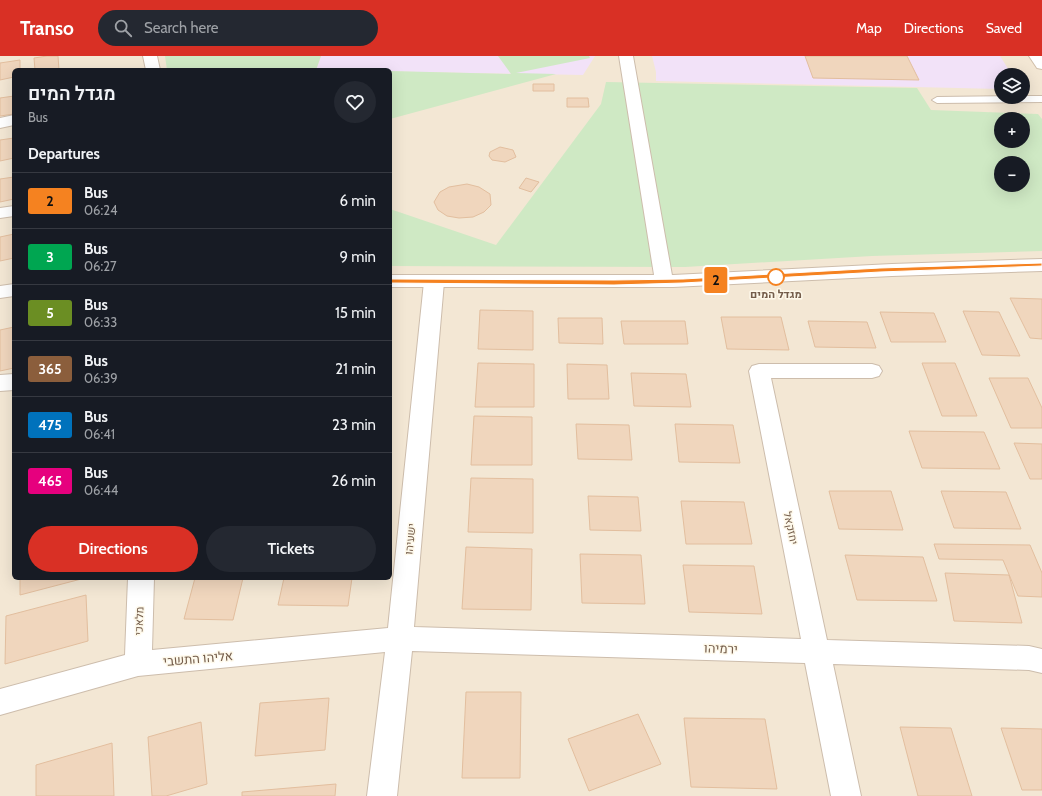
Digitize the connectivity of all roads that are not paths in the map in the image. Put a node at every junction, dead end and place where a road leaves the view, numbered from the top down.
1 (150, 56) edge
2 (626, 56) edge
3 (1036, 56) edge
4 (1042, 65) edge
5 (153, 68) edge
6 (937, 100) dead end
7 (1042, 100) edge
8 (12, 120) edge
9 (0, 123) edge
10 (12, 211) edge
11 (0, 213) edge
12 (1042, 265) edge
13 (392, 281) edge
14 (434, 282) junction
15 (664, 282) junction
16 (12, 290) edge
17 (0, 292) edge
18 (872, 371) dead end
19 (12, 382) edge
20 (0, 383) edge
21 (141, 580) edge
22 (400, 639) junction
23 (816, 650) junction
24 (1042, 661) edge
25 (138, 664) junction
26 (0, 702) edge
27 (382, 796) edge
28 (846, 796) edge

1 - 5 street
2 - 15 street
3 - 4 street
6 - 7 lane
8 - 9 street
10 - 11 street
12 - 15 street
13 - 14 street
14 - 15 street
14 - 22 street, ישעיהו
16 - 17 street
18 - 23 street, יחזקאל
19 - 20 street
21 - 25 street, מלאכי
22 - 23 street, ירמיהו
22 - 25 street, אליהו התשבי
22 - 27 street, ישעיהו
23 - 24 street, ירמיהו
23 - 28 street, יחזקאל
25 - 26 street, אליהו התשבי

